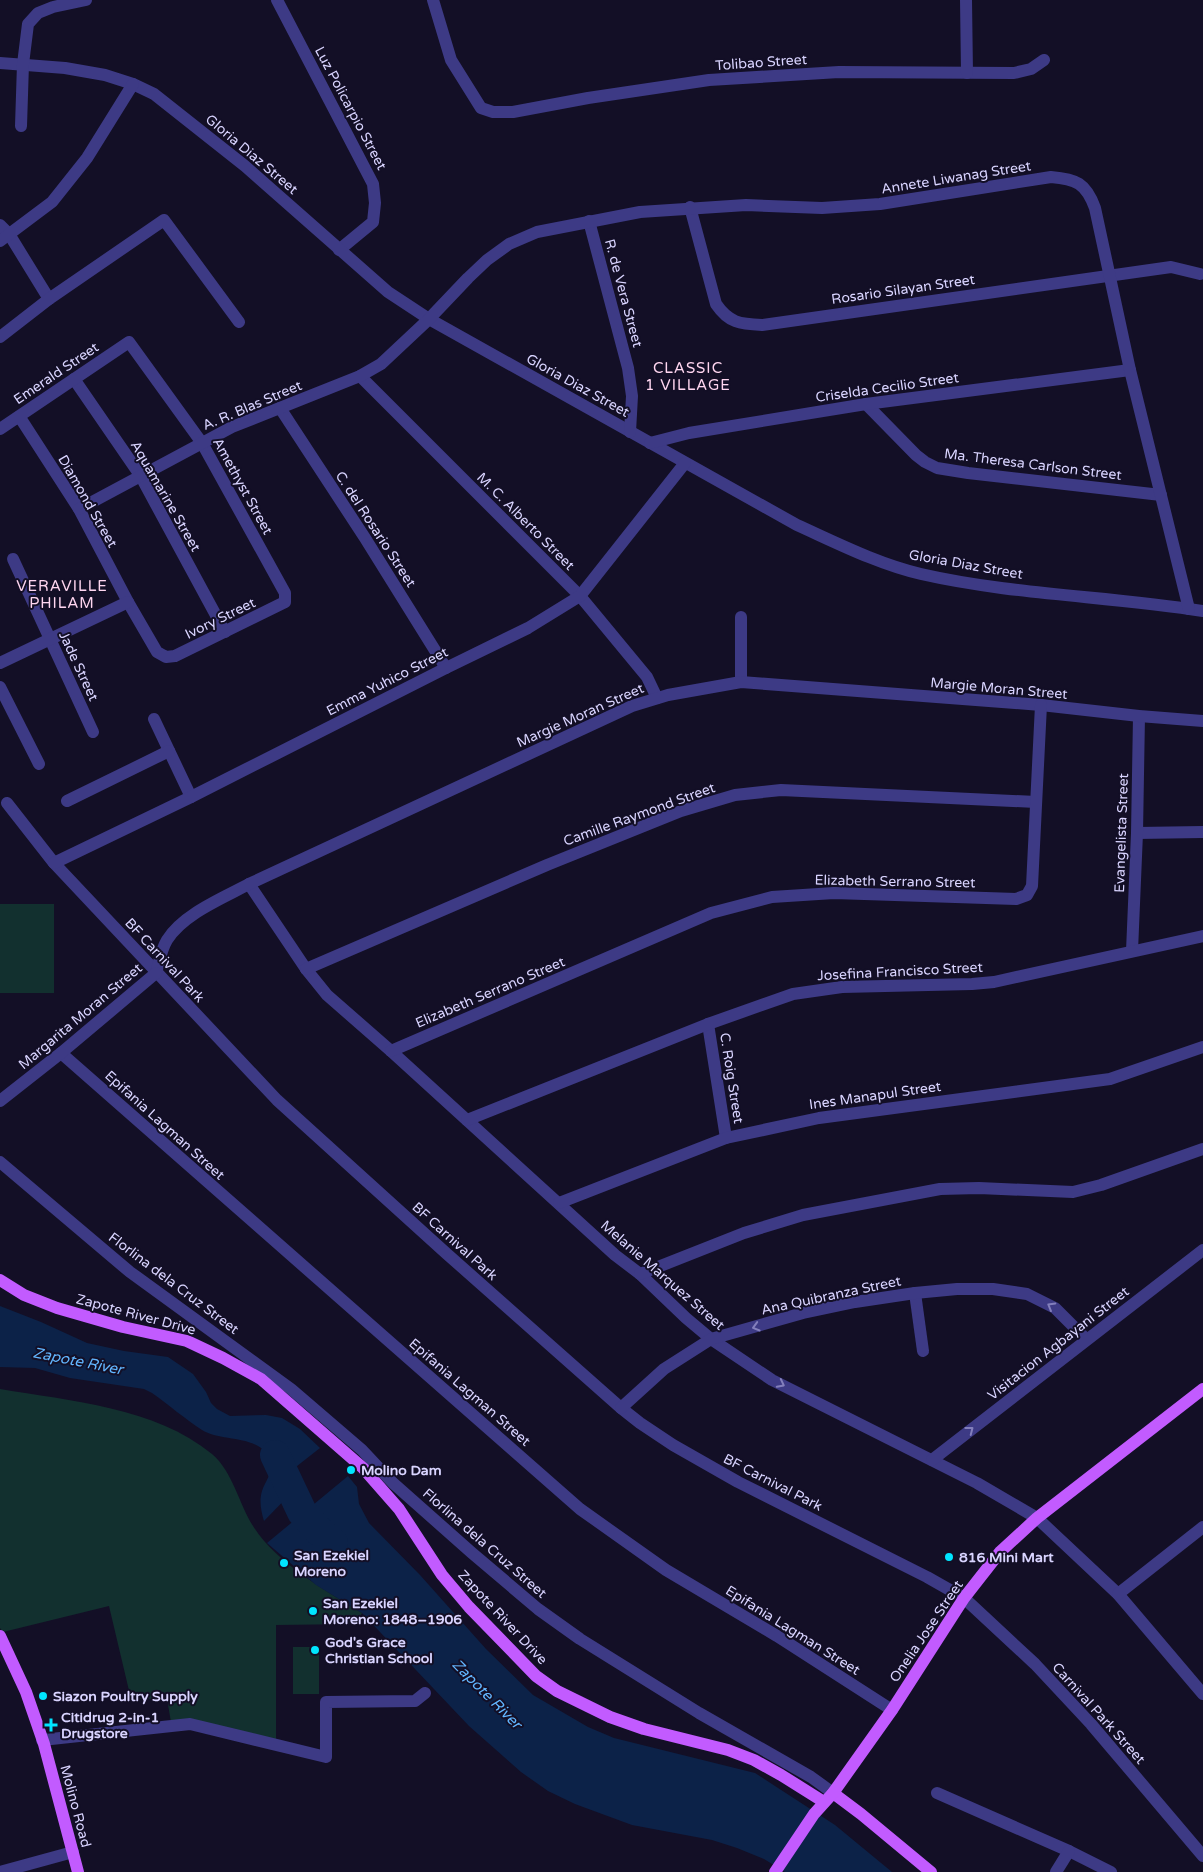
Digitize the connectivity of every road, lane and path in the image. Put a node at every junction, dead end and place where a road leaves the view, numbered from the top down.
1 (86, 0) edge
2 (277, 0) edge
3 (432, 0) edge
4 (966, 0) edge
5 (1044, 60) dead end
6 (0, 63) edge
7 (24, 64) junction
8 (966, 73) junction
9 (133, 84) junction
10 (21, 126) dead end
11 (690, 207) junction
12 (589, 221) junction
13 (3, 233) edge
14 (339, 250) junction
15 (1200, 274) dead end
16 (1110, 275) junction
17 (50, 299) junction
18 (430, 319) junction
19 (238, 322) dead end
20 (0, 337) edge
21 (129, 342) joint
22 (1130, 370) junction
23 (360, 376) junction
24 (74, 379) junction
25 (866, 404) junction
26 (280, 408) junction
27 (19, 416) junction
28 (0, 429) edge
29 (630, 432) junction
30 (202, 443) junction
31 (650, 443) junction
32 (685, 463) junction
33 (140, 475) junction
34 (1161, 495) junction
35 (79, 509) junction
36 (13, 559) dead end
37 (580, 596) junction
38 (128, 602) junction
39 (285, 602) joint
40 (1189, 609) junction
41 (1203, 611) edge
42 (741, 617) dead end
43 (225, 632) junction
44 (50, 639) junction
45 (166, 657) joint
46 (0, 663) edge
47 (446, 668) junction
48 (741, 682) junction
49 (0, 687) edge
50 (658, 698) junction
51 (1041, 705) junction
52 (1139, 716) junction
53 (154, 719) dead end
54 (1203, 720) edge
55 (93, 732) dead end
56 (169, 751) junction
57 (39, 764) dead end
58 (191, 797) junction
59 (67, 801) dead end
60 (1036, 802) junction
61 (6, 803) dead end
62 (1203, 832) edge
63 (1136, 833) junction
64 (54, 863) junction
65 (249, 884) junction
66 (1203, 936) edge
67 (1132, 951) junction
68 (306, 969) junction
69 (156, 973) junction
70 (708, 1024) junction
71 (1203, 1047) edge
72 (391, 1051) junction
73 (61, 1053) junction
74 (0, 1101) edge
75 (467, 1120) junction
76 (726, 1138) junction
77 (1203, 1149) edge
78 (0, 1162) edge
79 (559, 1203) junction
80 (1203, 1250) edge
81 (640, 1274) junction
82 (0, 1280) edge
83 (915, 1293) junction
84 (711, 1339) junction
85 (1086, 1339) junction
86 (922, 1350) dead end
87 (1203, 1389) edge
88 (622, 1408) junction
89 (932, 1460) junction
90 (1037, 1518) junction
91 (1201, 1532) edge
92 (1118, 1594) junction
93 (964, 1598) junction
94 (0, 1636) edge
95 (426, 1693) dead end
96 (1203, 1694) edge
97 (892, 1710) junction
98 (42, 1740) junction
99 (937, 1794) dead end
100 (828, 1798) junction
101 (1069, 1850) junction
102 (73, 1852) junction
103 (1203, 1856) edge
104 (0, 1872) edge
105 (78, 1872) edge
106 (775, 1872) edge
107 (931, 1872) edge
108 (1056, 1872) edge
109 (1111, 1872) edge

1 - 7 street
2 - 14 street, Luz Policarpio Street
3 - 8 street, Tolibao Street
4 - 8 street
5 - 8 street, Tolibao Street
6 - 7 street, Gloria Diaz Street
7 - 9 street, Gloria Diaz Street
7 - 10 street
9 - 13 street
9 - 14 street, Gloria Diaz Street
11 - 12 street, Annete Liwanag Street
11 - 16 street, Annete Liwanag Street
11 - 16 street, Rosario Silayan Street
12 - 18 street, Annete Liwanag Street
12 - 29 street, R. de Vera Street
13 - 17 street
14 - 18 street, Gloria Diaz Street
15 - 16 street, Rosario Silayan Street
16 - 22 street, Annete Liwanag Street
17 - 19 street
17 - 20 street
18 - 23 street, A. R. Blas Street
18 - 29 street, Gloria Diaz Street
21 - 24 street, Emerald Street
21 - 30 street, Amethyst Street
22 - 25 street, Criselda Cecilio Street
22 - 34 street, Annete Liwanag Street
23 - 26 street, A. R. Blas Street
23 - 37 street, M. C. Alberto Street
24 - 27 street, Emerald Street
24 - 33 street, Aquamarine Street
25 - 31 street, Criselda Cecilio Street
25 - 34 street, Ma. Theresa Carlson Street
26 - 30 street, A. R. Blas Street
26 - 47 street, C. del Rosario Street
27 - 28 street, Emerald Street
27 - 35 street, Diamond Street
29 - 31 street, Gloria Diaz Street
30 - 33 street, A. R. Blas Street
30 - 39 street, Amethyst Street
31 - 32 street, Gloria Diaz Street
32 - 37 street, Emma Yuhico Street
32 - 40 street, Gloria Diaz Street
33 - 35 street, A. R. Blas Street
33 - 43 street, Aquamarine Street
34 - 40 street, Annete Liwanag Street
35 - 38 street, Diamond Street
36 - 44 street, Jade Street
37 - 47 street, Emma Yuhico Street
37 - 50 street, M. C. Alberto Street
38 - 44 street
38 - 45 street, Diamond Street
39 - 43 street, Ivory Street
40 - 41 street, Gloria Diaz Street
42 - 48 street
43 - 45 street, Ivory Street
44 - 46 street
44 - 55 street, Jade Street
47 - 58 street, Emma Yuhico Street
48 - 50 street, Margie Moran Street
48 - 51 street, Margie Moran Street
49 - 57 street
50 - 65 street, Margie Moran Street
51 - 52 street, Margie Moran Street
51 - 60 street, Elizabeth Serrano Street
52 - 54 street, Margie Moran Street
52 - 63 street, Evangelista Street
53 - 56 street
56 - 58 street
56 - 59 street
58 - 64 street, Emma Yuhico Street
60 - 68 street, Camille Raymond Street
60 - 72 street, Elizabeth Serrano Street
61 - 64 street, BF Carnival Park
62 - 63 street
63 - 67 street, Evangelista Street
64 - 69 street, BF Carnival Park
65 - 68 street, Melanie Marquez Street
65 - 69 street, Margie Moran Street
66 - 67 street, Josefina Francisco Street
67 - 70 street, Josefina Francisco Street
68 - 72 street, Melanie Marquez Street
69 - 73 street, Margarita Moran Street
69 - 88 street, BF Carnival Park
70 - 75 street, Josefina Francisco Street
70 - 76 street, C. Roig Street
71 - 76 street, Ines Manapul Street
72 - 75 street, Melanie Marquez Street
73 - 74 street, Margarita Moran Street
73 - 97 street, Epifania Lagman Street
75 - 79 street, Melanie Marquez Street
76 - 79 street, Ines Manapul Street
77 - 81 street
78 - 100 street, Florlina dela Cruz Street
79 - 81 street, Melanie Marquez Street
80 - 85 street, Visitacion Agbayani Street
81 - 84 street, Melanie Marquez Street
82 - 100 main road, Zapote River Drive
83 -> 84 street, Ana Quibranza Street
85 -> 83 street, Ana Quibranza Street
83 - 86 street
84 - 88 street, Ana Quibranza Street
84 -> 89 street, Melanie Marquez Street
89 -> 85 street, Visitacion Agbayani Street
87 - 90 main road, Onelia Jose Street
88 - 93 street, BF Carnival Park
89 - 90 street, Melanie Marquez Street
90 - 92 street, Melanie Marquez Street
90 - 93 main road, Onelia Jose Street
91 - 92 street
92 - 96 street, Melanie Marquez Street
93 - 97 main road, Onelia Jose Street
93 - 103 street, Carnival Park Street
94 - 98 main road, Molino Road
95 - 98 street
97 - 100 main road, Onelia Jose Street
98 - 102 main road, Molino Road
99 - 101 street
100 - 106 main road, Onelia Jose Street
100 - 107 main road, Florlina dela Cruz Street
101 - 108 street
101 - 109 street
102 - 104 street
102 - 105 main road, Molino Road

